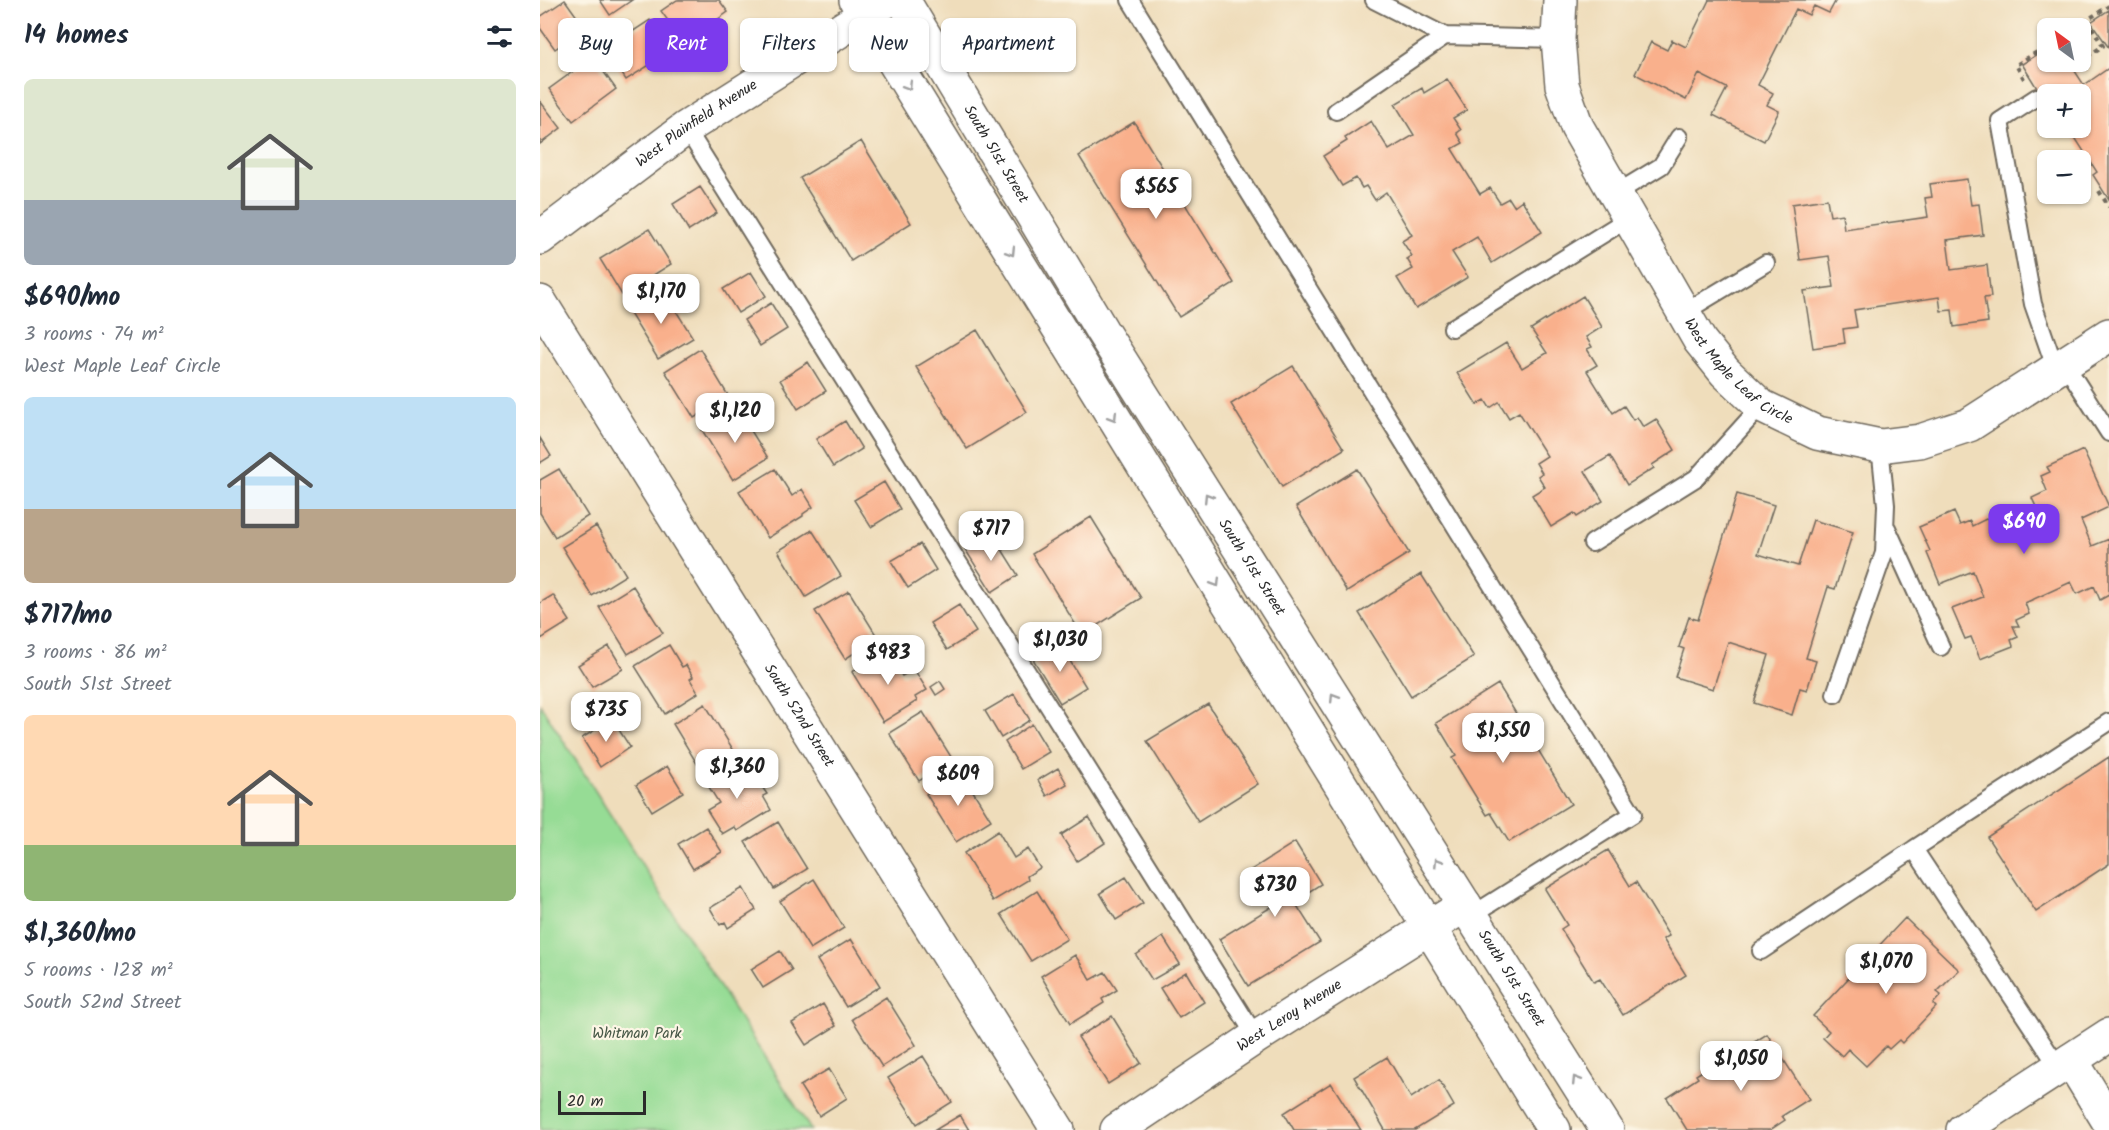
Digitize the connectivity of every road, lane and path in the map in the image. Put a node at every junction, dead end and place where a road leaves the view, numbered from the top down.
1 (903, 0) edge
2 (1130, 0) edge
3 (1374, 0) edge
4 (1560, 0) edge
5 (869, 5) edge
6 (2109, 6) edge
7 (2090, 18) edge
8 (2091, 26) edge
9 (1445, 36) junction
10 (1558, 39) junction
11 (2037, 52) edge
12 (2091, 54) edge
13 (2036, 98) joint
14 (1336, 111) dead end
15 (686, 128) junction
16 (1679, 137) dead end
17 (2099, 191) dead end
18 (1622, 206) junction
19 (2109, 207) edge
20 (540, 238) edge
21 (1766, 263) dead end
22 (540, 302) edge
23 (1683, 313) junction
24 (1452, 328) dead end
25 (2109, 335) edge
26 (2061, 367) junction
27 (1761, 406) junction
28 (2109, 433) edge
29 (1880, 446) junction
30 (1886, 524) junction
31 (1592, 543) dead end
32 (1941, 647) dead end
33 (1835, 694) dead end
34 (2109, 722) edge
35 (1914, 849) junction
36 (1469, 910) junction
37 (1430, 927) junction
38 (1761, 951) dead end
39 (2109, 1035) edge
40 (1256, 1037) junction
41 (2065, 1064) junction
42 (2109, 1122) edge
43 (1058, 1130) edge
44 (1117, 1130) edge
45 (1554, 1130) edge
46 (1607, 1130) edge
47 (1963, 1130) edge

36 -> 1 street, South 51st Street
2 - 36 lane
3 - 9 lane
4 - 10 street, West Maple Leaf Circle
5 - 15 street, West Plainfield Avenue
5 -> 37 street
6 - 7 path
8 - 12 path
9 - 10 lane
9 - 14 lane
10 - 18 street, West Maple Leaf Circle
11 - 13 path
13 - 26 lane
15 - 20 street, West Plainfield Avenue
15 - 40 lane
16 - 18 lane
17 - 19 path
18 - 23 street, West Maple Leaf Circle
18 - 24 lane
21 - 23 lane
22 - 43 street, South 52nd Street
23 - 27 street, West Maple Leaf Circle
25 - 26 street, West Maple Leaf Circle
26 - 28 lane
26 - 29 street, West Maple Leaf Circle
27 - 29 street, West Maple Leaf Circle
27 - 31 lane
29 - 30 lane
30 - 32 lane
30 - 33 lane
34 - 35 lane
35 - 38 lane
35 - 41 lane
36 - 37 street, West Leroy Avenue
46 -> 36 street, South 51st Street
37 - 40 street, West Leroy Avenue
37 - 45 street
39 - 41 street
40 - 44 street, West Leroy Avenue
41 - 42 street
41 - 47 street

